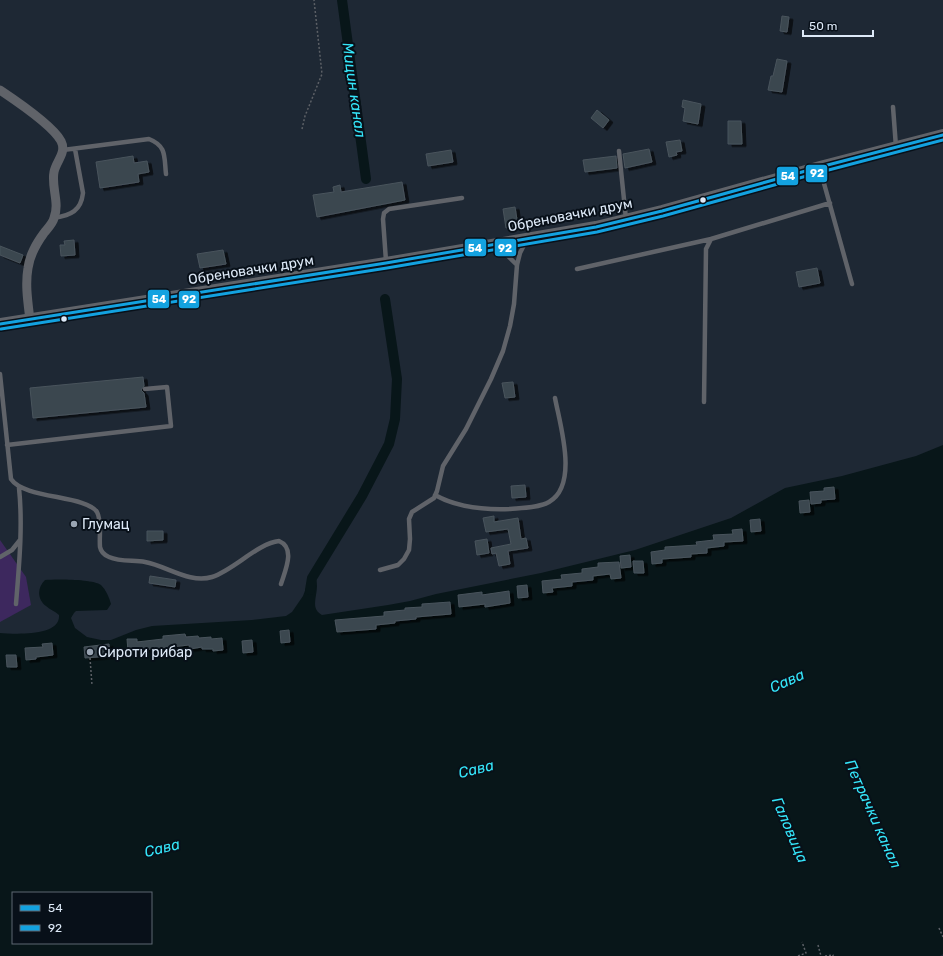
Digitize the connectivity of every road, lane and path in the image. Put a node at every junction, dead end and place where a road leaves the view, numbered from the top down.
1 (314, 0) edge
2 (0, 90) edge
3 (893, 107) dead end
4 (302, 129) dead end
5 (943, 135) edge
6 (896, 147) junction
7 (75, 149) junction
8 (63, 150) junction
9 (619, 151) dead end
10 (820, 167) junction
11 (166, 174) dead end
12 (462, 198) dead end
13 (830, 203) junction
14 (54, 218) junction
15 (626, 220) junction
16 (711, 239) junction
17 (526, 240) junction
18 (492, 246) junction
19 (386, 263) junction
20 (517, 265) junction
21 (577, 269) dead end
22 (852, 284) dead end
23 (30, 320) junction
24 (0, 324) edge
25 (0, 374) edge
26 (145, 389) dead end
27 (555, 398) dead end
28 (704, 402) dead end
29 (6, 445) junction
30 (19, 488) junction
31 (436, 495) junction
32 (20, 540) junction
33 (0, 557) edge
34 (380, 570) dead end
35 (281, 584) dead end
36 (16, 604) dead end
37 (90, 658) dead end
38 (92, 685) dead end
39 (939, 928) dead end
40 (943, 937) edge
41 (802, 942) dead end
42 (818, 945) dead end
43 (798, 956) edge
44 (821, 956) edge
45 (825, 956) edge
46 (833, 956) edge

1 - 4 path
2 - 8 street
3 - 6 lane
5 - 6 street, Обреновачки друм
6 - 10 street, Обреновачки друм
7 - 8 lane
7 - 11 lane
7 - 14 lane
8 - 14 street
9 - 15 lane
10 - 13 lane
10 - 15 street, Обреновачки друм
12 - 19 lane
13 - 16 lane
13 - 22 lane
14 - 23 street
15 - 17 street, Обреновачки друм
16 - 21 lane
16 - 28 lane
17 - 18 street, Обреновачки друм
17 - 20 lane
18 - 19 street, Обреновачки друм
18 - 20 lane
19 - 23 street, Обреновачки друм
20 - 31 lane
23 - 24 street, Обреновачки друм
25 - 29 lane
26 - 29 lane
27 - 31 lane
29 - 30 lane
30 - 32 lane
30 - 35 lane
31 - 34 lane
32 - 33 lane
32 - 36 lane
37 - 38 path
39 - 40 path
41 - 43 path
42 - 44 path
45 - 46 path

